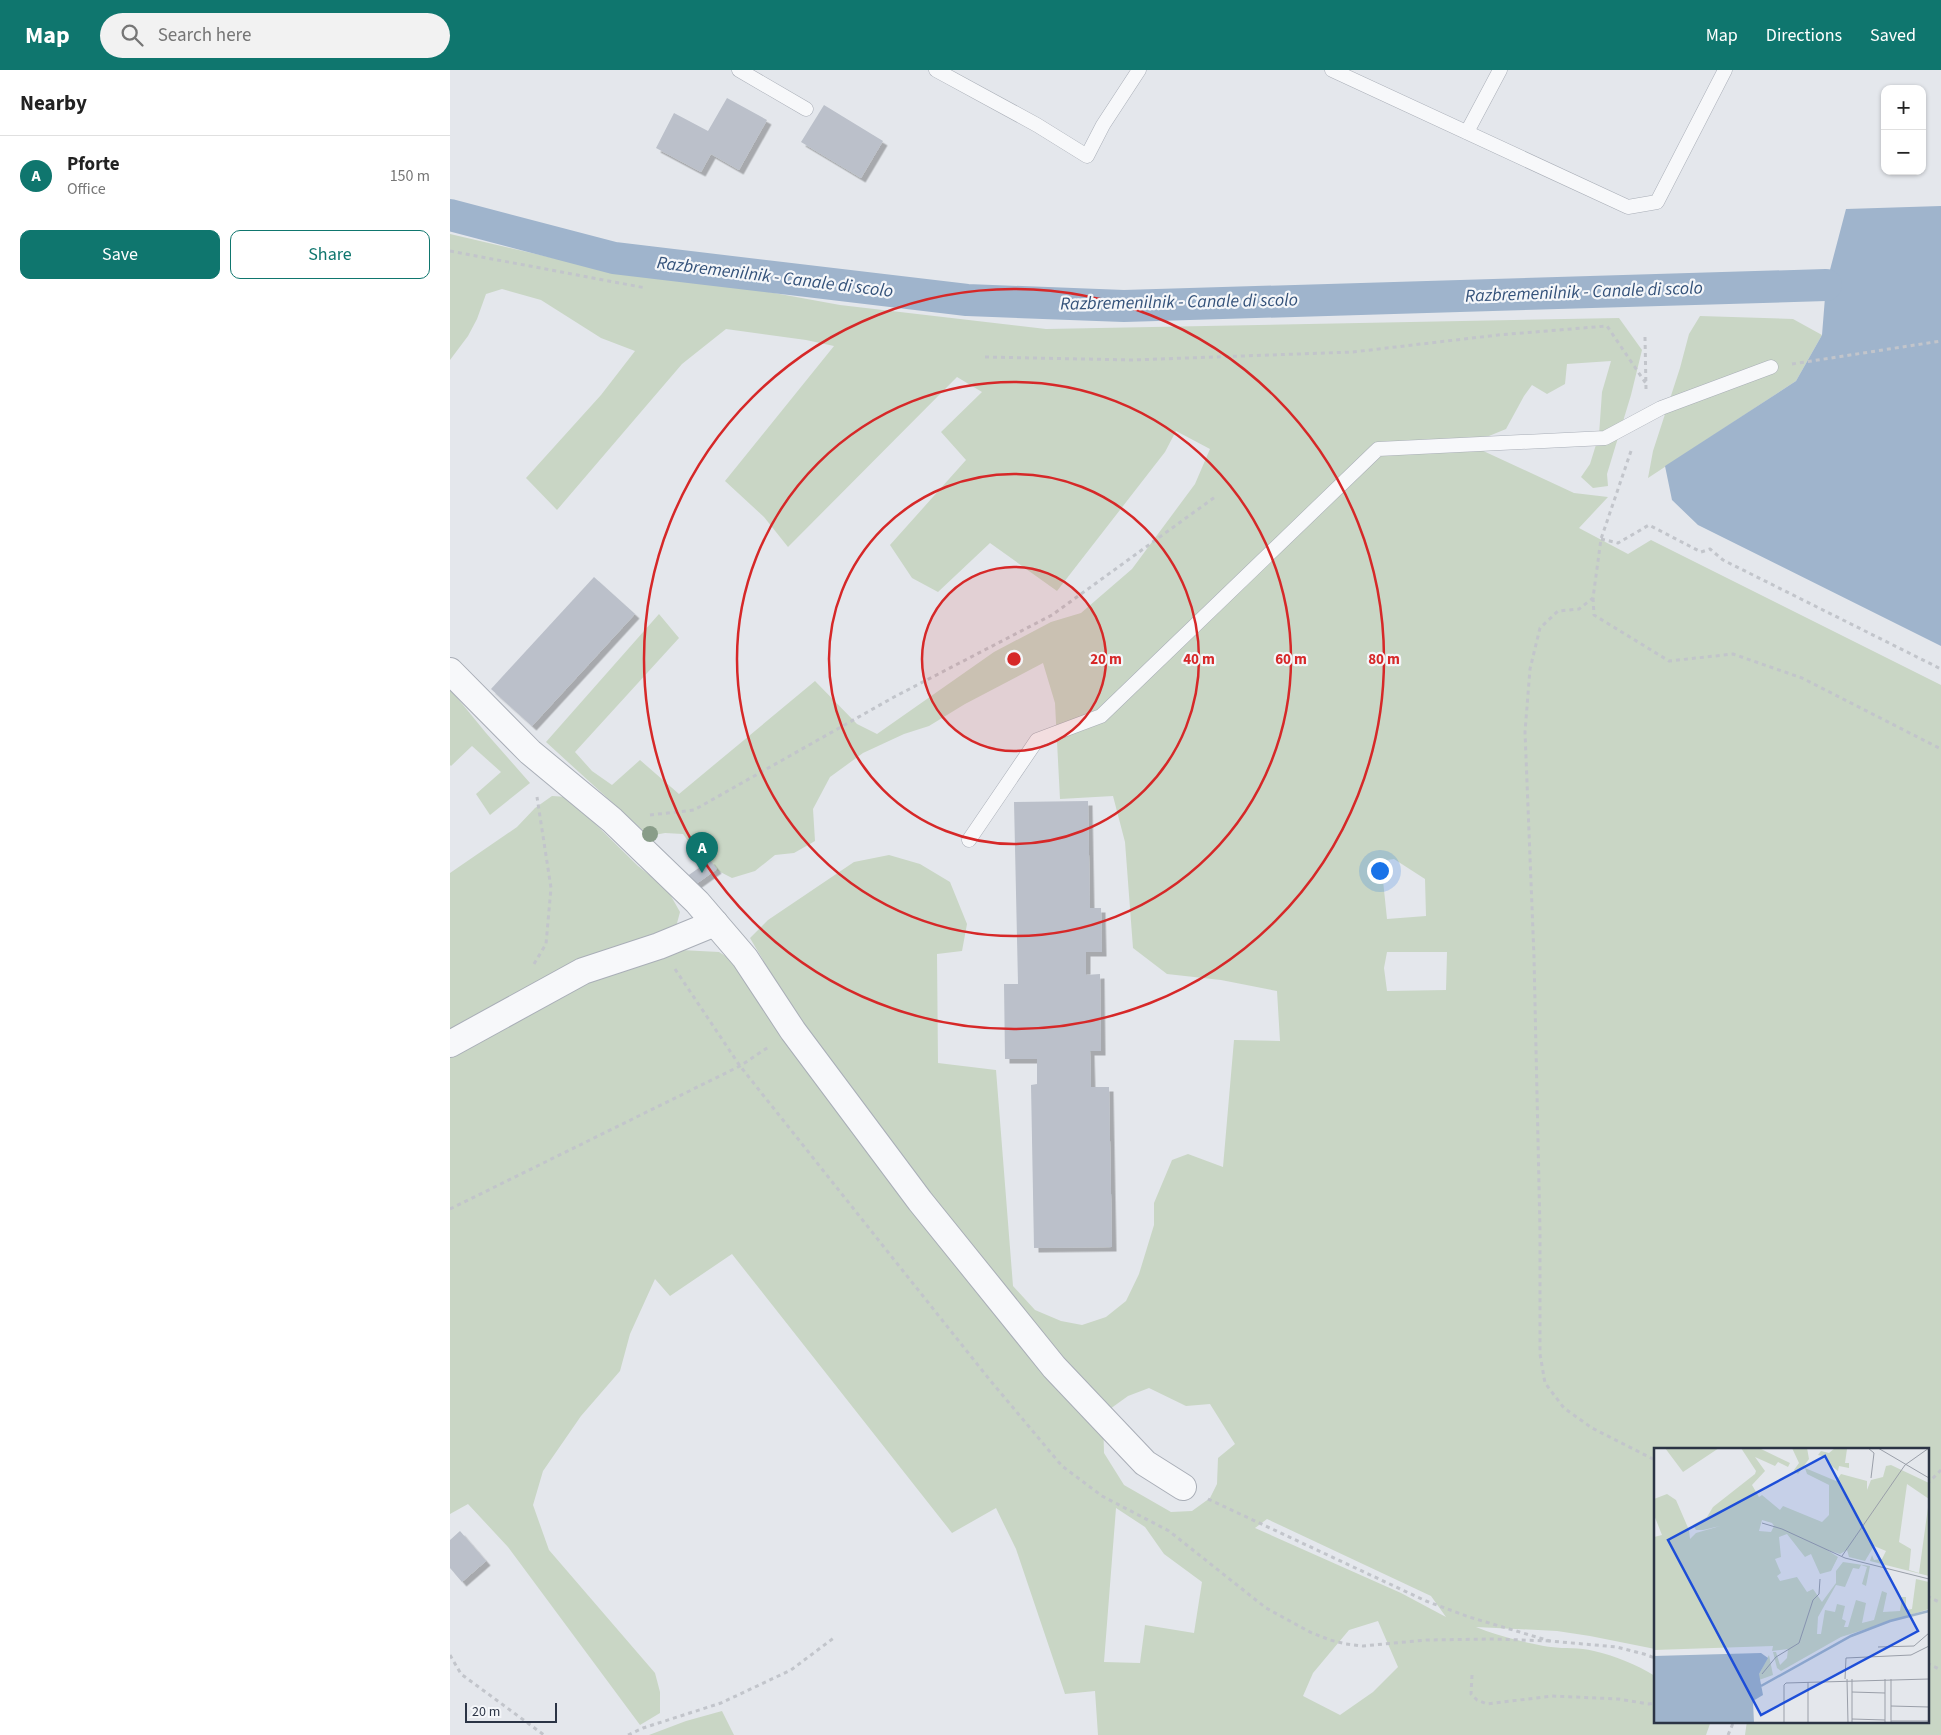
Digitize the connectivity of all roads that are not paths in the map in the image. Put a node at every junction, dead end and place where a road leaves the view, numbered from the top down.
1 (739, 70) edge
2 (936, 70) edge
3 (1139, 70) edge
4 (1332, 70) edge
5 (1500, 70) edge
6 (1725, 70) edge
7 (806, 109) dead end
8 (1467, 132) junction
9 (1771, 367) road end
10 (450, 671) edge
11 (969, 840) dead end
12 (715, 923) junction
13 (450, 1044) edge
14 (1183, 1487) road end

1 - 7 lane
2 - 3 lane
4 - 8 lane
5 - 8 lane
6 - 8 lane
9 - 11 lane
10 - 12 street
12 - 13 street
12 - 14 street

